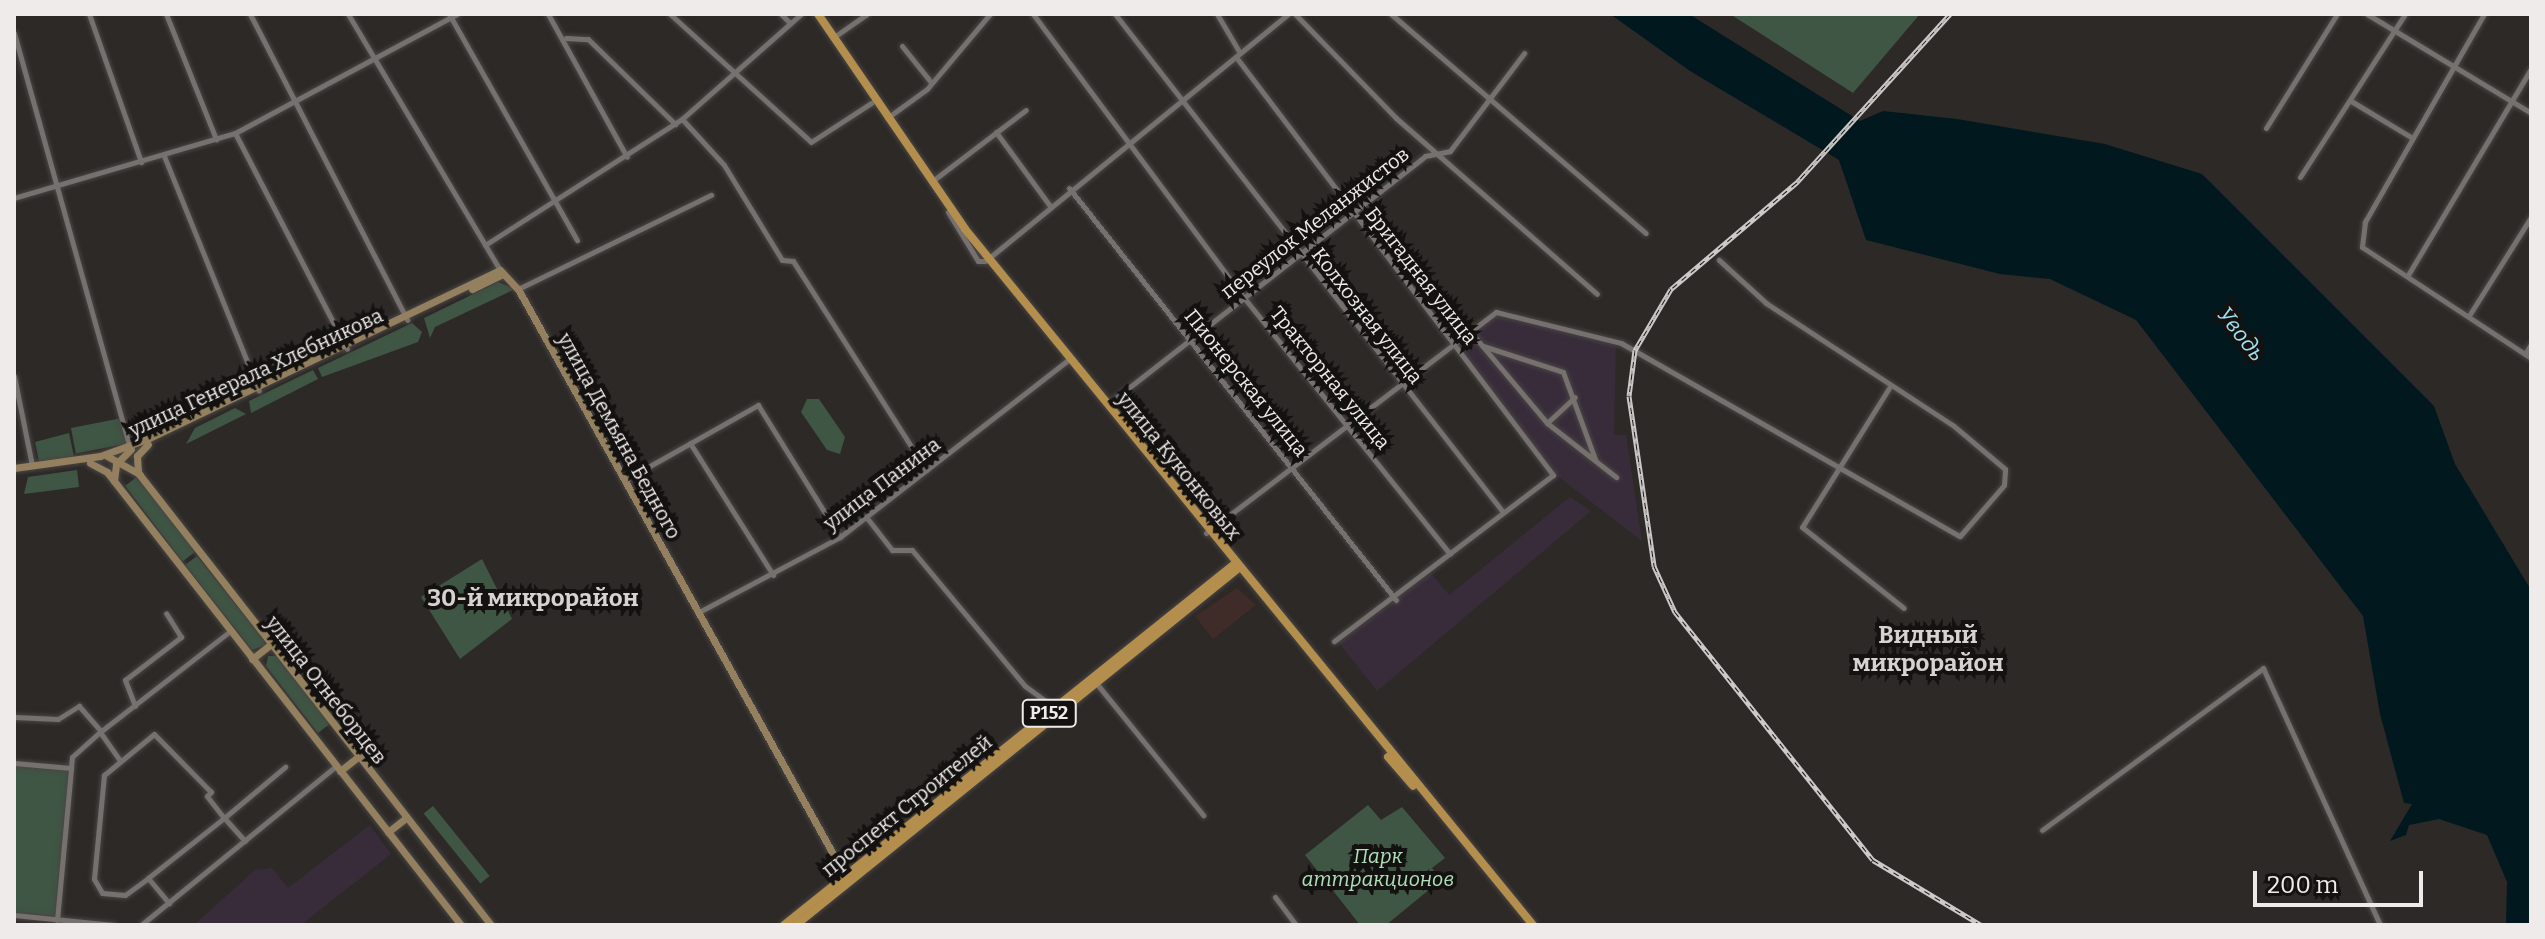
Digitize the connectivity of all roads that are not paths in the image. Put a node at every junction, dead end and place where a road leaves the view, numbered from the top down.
1 (89, 14) edge
2 (166, 14) edge
3 (250, 14) edge
4 (348, 14) edge
5 (548, 14) edge
6 (670, 14) edge
7 (781, 14) edge
8 (801, 14) edge
9 (815, 14) edge
10 (867, 14) edge
11 (990, 14) edge
12 (1033, 14) edge
13 (1115, 14) edge
14 (1217, 14) edge
15 (1288, 14) edge
16 (1295, 14) edge
17 (1391, 14) edge
18 (2337, 14) edge
19 (2367, 14) edge
20 (2405, 14) edge
21 (2484, 14) edge
22 (452, 15) edge
23 (789, 22) junction
24 (2395, 31) junction
25 (14, 33) edge
26 (566, 38) junction
27 (833, 38) junction
28 (902, 46) dead end
29 (1524, 53) dead end
30 (1238, 55) junction
31 (377, 62) junction
32 (2453, 67) junction
33 (2531, 69) edge
34 (734, 72) junction
35 (930, 81) junction
36 (1491, 97) junction
37 (1178, 101) junction
38 (2351, 101) junction
39 (2512, 102) junction
40 (871, 103) junction
41 (296, 105) junction
42 (1026, 110) dead end
43 (2531, 113) edge
44 (682, 119) junction
45 (886, 119) junction
46 (675, 124) junction
47 (2266, 128) dead end
48 (996, 132) junction
49 (235, 133) junction
50 (2411, 137) junction
51 (216, 139) junction
52 (1127, 144) junction
53 (164, 156) junction
54 (1440, 156) junction
55 (627, 157) junction
56 (141, 162) junction
57 (2300, 177) dead end
58 (930, 183) junction
59 (59, 186) junction
60 (1069, 188) junction
61 (711, 195) dead end
62 (14, 198) edge
63 (556, 204) junction
64 (1050, 206) junction
65 (1353, 214) junction
66 (2531, 217) edge
67 (1646, 233) dead end
68 (577, 240) dead end
69 (485, 245) junction
70 (1299, 256) junction
71 (987, 259) junction
72 (1719, 260) dead end
73 (501, 272) junction
74 (2408, 275) junction
75 (518, 289) junction
76 (1597, 294) dead end
77 (1245, 299) junction
78 (2470, 314) junction
79 (406, 318) junction
80 (1469, 330) junction
81 (1191, 342) junction
82 (1451, 343) junction
83 (2531, 344) edge
84 (1483, 346) junction
85 (346, 347) junction
86 (2528, 356) edge
87 (1069, 360) junction
88 (14, 376) edge
89 (1399, 382) junction
90 (258, 388) junction
91 (1889, 388) junction
92 (1575, 397) junction
93 (1107, 404) junction
94 (1547, 423) junction
95 (1345, 424) junction
96 (147, 442) junction
97 (690, 443) junction
98 (100, 456) junction
99 (121, 456) junction
100 (1596, 460) junction
101 (90, 463) junction
102 (1838, 463) junction
103 (1293, 465) junction
104 (32, 466) junction
105 (14, 470) edge
106 (926, 470) junction
107 (139, 474) junction
108 (1616, 477) dead end
109 (625, 480) junction
110 (114, 483) junction
111 (1503, 512) junction
112 (867, 518) junction
113 (1208, 531) junction
114 (840, 537) junction
115 (1450, 555) junction
116 (1237, 566) junction
117 (773, 575) junction
118 (1396, 600) junction
119 (1904, 608) dead end
120 (699, 612) junction
121 (166, 613) dead end
122 (230, 631) junction
123 (1334, 641) dead end
124 (270, 645) junction
125 (252, 659) junction
126 (1095, 681) junction
127 (135, 706) junction
128 (1058, 711) junction
129 (1358, 714) junction
130 (14, 717) edge
131 (101, 732) junction
132 (358, 757) junction
133 (120, 761) junction
134 (14, 763) edge
135 (285, 767) dead end
136 (71, 768) junction
137 (338, 768) junction
138 (1203, 815) dead end
139 (224, 818) junction
140 (406, 818) junction
141 (2042, 830) dead end
142 (388, 832) junction
143 (245, 841) junction
144 (148, 878) junction
145 (847, 879) junction
146 (1275, 897) dead end
147 (169, 903) junction
148 (14, 915) edge
149 (61, 922) edge
150 (113, 925) edge
151 (141, 925) edge
152 (461, 925) edge
153 (491, 925) edge
154 (784, 925) edge
155 (796, 925) edge
156 (1296, 925) edge
157 (1526, 925) edge
158 (1533, 925) edge
159 (2380, 925) edge

1 - 56 street
2 - 51 street
3 - 41 street
4 - 31 street, улица Демьяна Бедного
5 - 26 street
6 - 34 street
7 - 23 street
8 - 23 street
9 - 27 main road, улица Куконковых
9 - 40 main road, улица Куконковых
10 - 27 street
11 - 35 street
12 - 52 street, Тракторная улица
13 - 37 street, Колхозная улица
14 - 30 street, Бригадная улица
15 - 30 street
16 - 54 street
17 - 36 street
18 - 47 street
19 - 24 street
20 - 24 street
21 - 32 street
22 - 31 street
22 - 63 street
23 - 34 street
24 - 32 street
24 - 38 street
25 - 59 street
26 - 46 street
26 - 55 street
27 - 45 main road, улица Куконковых
28 - 35 street
29 - 36 street, переулок Меланжистов
30 - 37 street
30 - 65 street, Бригадная улица
31 - 41 street
31 - 69 street, улица Демьяна Бедного
32 - 39 street
32 - 50 street
33 - 39 street
34 - 40 street
34 - 44 street
35 - 45 street
36 - 54 street, переулок Меланжистов
36 - 67 street
37 - 52 street
37 - 70 street, Колхозная улица
38 - 50 street
38 - 57 street
39 - 43 street
39 - 74 street
40 - 71 main road, улица Куконковых
41 - 49 street
41 - 79 street
42 - 48 street
44 - 46 street
44 - 106 street
45 - 58 main road, улица Куконковых
46 - 55 street
48 - 58 street
48 - 64 street
49 - 51 street
49 - 85 street
50 - 74 street
51 - 53 street
52 - 60 street
52 - 77 street, Тракторная улица
53 - 56 street
53 - 90 street
54 - 65 street, переулок Меланжистов
54 - 76 street
55 - 63 street
56 - 59 street
58 - 71 main road, улица Куконковых
59 - 62 street
59 - 99 street
60 - 64 street
60 - 81 street, Пионерская улица
61 - 75 street
63 - 68 street
63 - 69 street
64 - 71 street
65 - 70 street, переулок Меланжистов
65 - 82 street, Бригадная улица
66 - 78 street
69 - 73 street, улица Демьяна Бедного
70 - 77 street, переулок Меланжистов
70 - 89 street, Колхозная улица
71 - 87 main road, улица Куконковых
72 - 91 street
73 - 75 main road, улица Демьяна Бедного
73 - 79 main road, улица Генерала Хлебникова
74 - 78 street
75 - 109 main road, улица Демьяна Бедного
77 - 81 street, переулок Меланжистов
77 - 95 street, Тракторная улица
78 - 86 street
79 - 85 main road, улица Генерала Хлебникова
80 - 82 street
80 - 84 street
80 - 102 street
81 - 93 street, переулок Меланжистов
81 - 103 street, Пионерская улица
82 - 89 street
82 - 111 street, Бригадная улица
83 - 86 street
84 - 92 street
84 - 94 street
85 - 90 main road, улица Генерала Хлебникова
87 - 93 main road, улица Куконковых
87 - 106 street, улица Панина
87 - 113 main road, улица Куконковых
88 - 104 street
89 - 95 street
89 - 111 street, Колхозная улица
90 - 96 main road, улица Генерала Хлебникова
91 - 102 street
91 - 102 street
92 - 94 street
92 - 100 street
93 - 113 main road, улица Куконковых
94 - 100 street
95 - 103 street
95 - 115 street, Тракторная улица
96 - 99 main road
96 - 107 main road
97 - 109 street
97 - 114 street
97 - 117 street
98 - 99 main road, улица Огнеборцев
98 - 99 main road, улица Генерала Хлебникова
98 - 104 main road, улица Генерала Хлебникова
99 - 101 main road, улица Генерала Хлебникова
99 - 107 main road, улица Огнеборцев
99 - 110 main road
100 - 108 street
101 - 105 main road, улица Генерала Хлебникова
101 - 110 main road, улица Огнеборцев
102 - 119 street
103 - 113 street
103 - 118 street, Пионерская улица
104 - 105 main road, улица Генерала Хлебникова
106 - 112 street, улица Панина
107 - 124 main road, улица Огнеборцев
109 - 120 main road, улица Демьяна Бедного
110 - 122 main road, улица Огнеборцев
111 - 115 street
112 - 114 street, улица Панина
112 - 128 street
113 - 116 main road, улица Куконковых
114 - 117 street, улица Панина
115 - 118 street
116 - 126 main road, проспект Строителей / Р152
116 - 129 main road, улица Куконковых
117 - 120 street, улица Панина
118 - 123 street
120 - 145 main road, улица Демьяна Бедного
121 - 127 street
122 - 125 main road, улица Огнеборцев
122 - 127 street
124 - 125 main road
124 - 132 main road, улица Огнеборцев
125 - 137 main road, улица Огнеборцев
126 - 128 main road, проспект Строителей / Р152
126 - 138 street
127 - 131 street
128 - 145 main road, проспект Строителей / Р152
129 - 157 main road, улица Куконковых
129 - 158 main road, улица Куконковых
130 - 131 street
131 - 133 street
131 - 136 street
132 - 137 main road
132 - 140 main road, улица Огнеборцев
133 - 139 street
133 - 144 street
134 - 136 street
135 - 139 street
136 - 149 street
137 - 142 main road, улица Огнеборцев
137 - 143 street
139 - 143 street
139 - 144 street
140 - 142 main road
140 - 153 main road, улица Огнеборцев
141 - 159 street
142 - 152 main road, улица Огнеборцев
143 - 147 street
144 - 147 street
145 - 154 main road, проспект Строителей / Р152
145 - 155 main road, проспект Строителей / Р152
146 - 156 street
147 - 151 street
148 - 149 street
149 - 150 street

